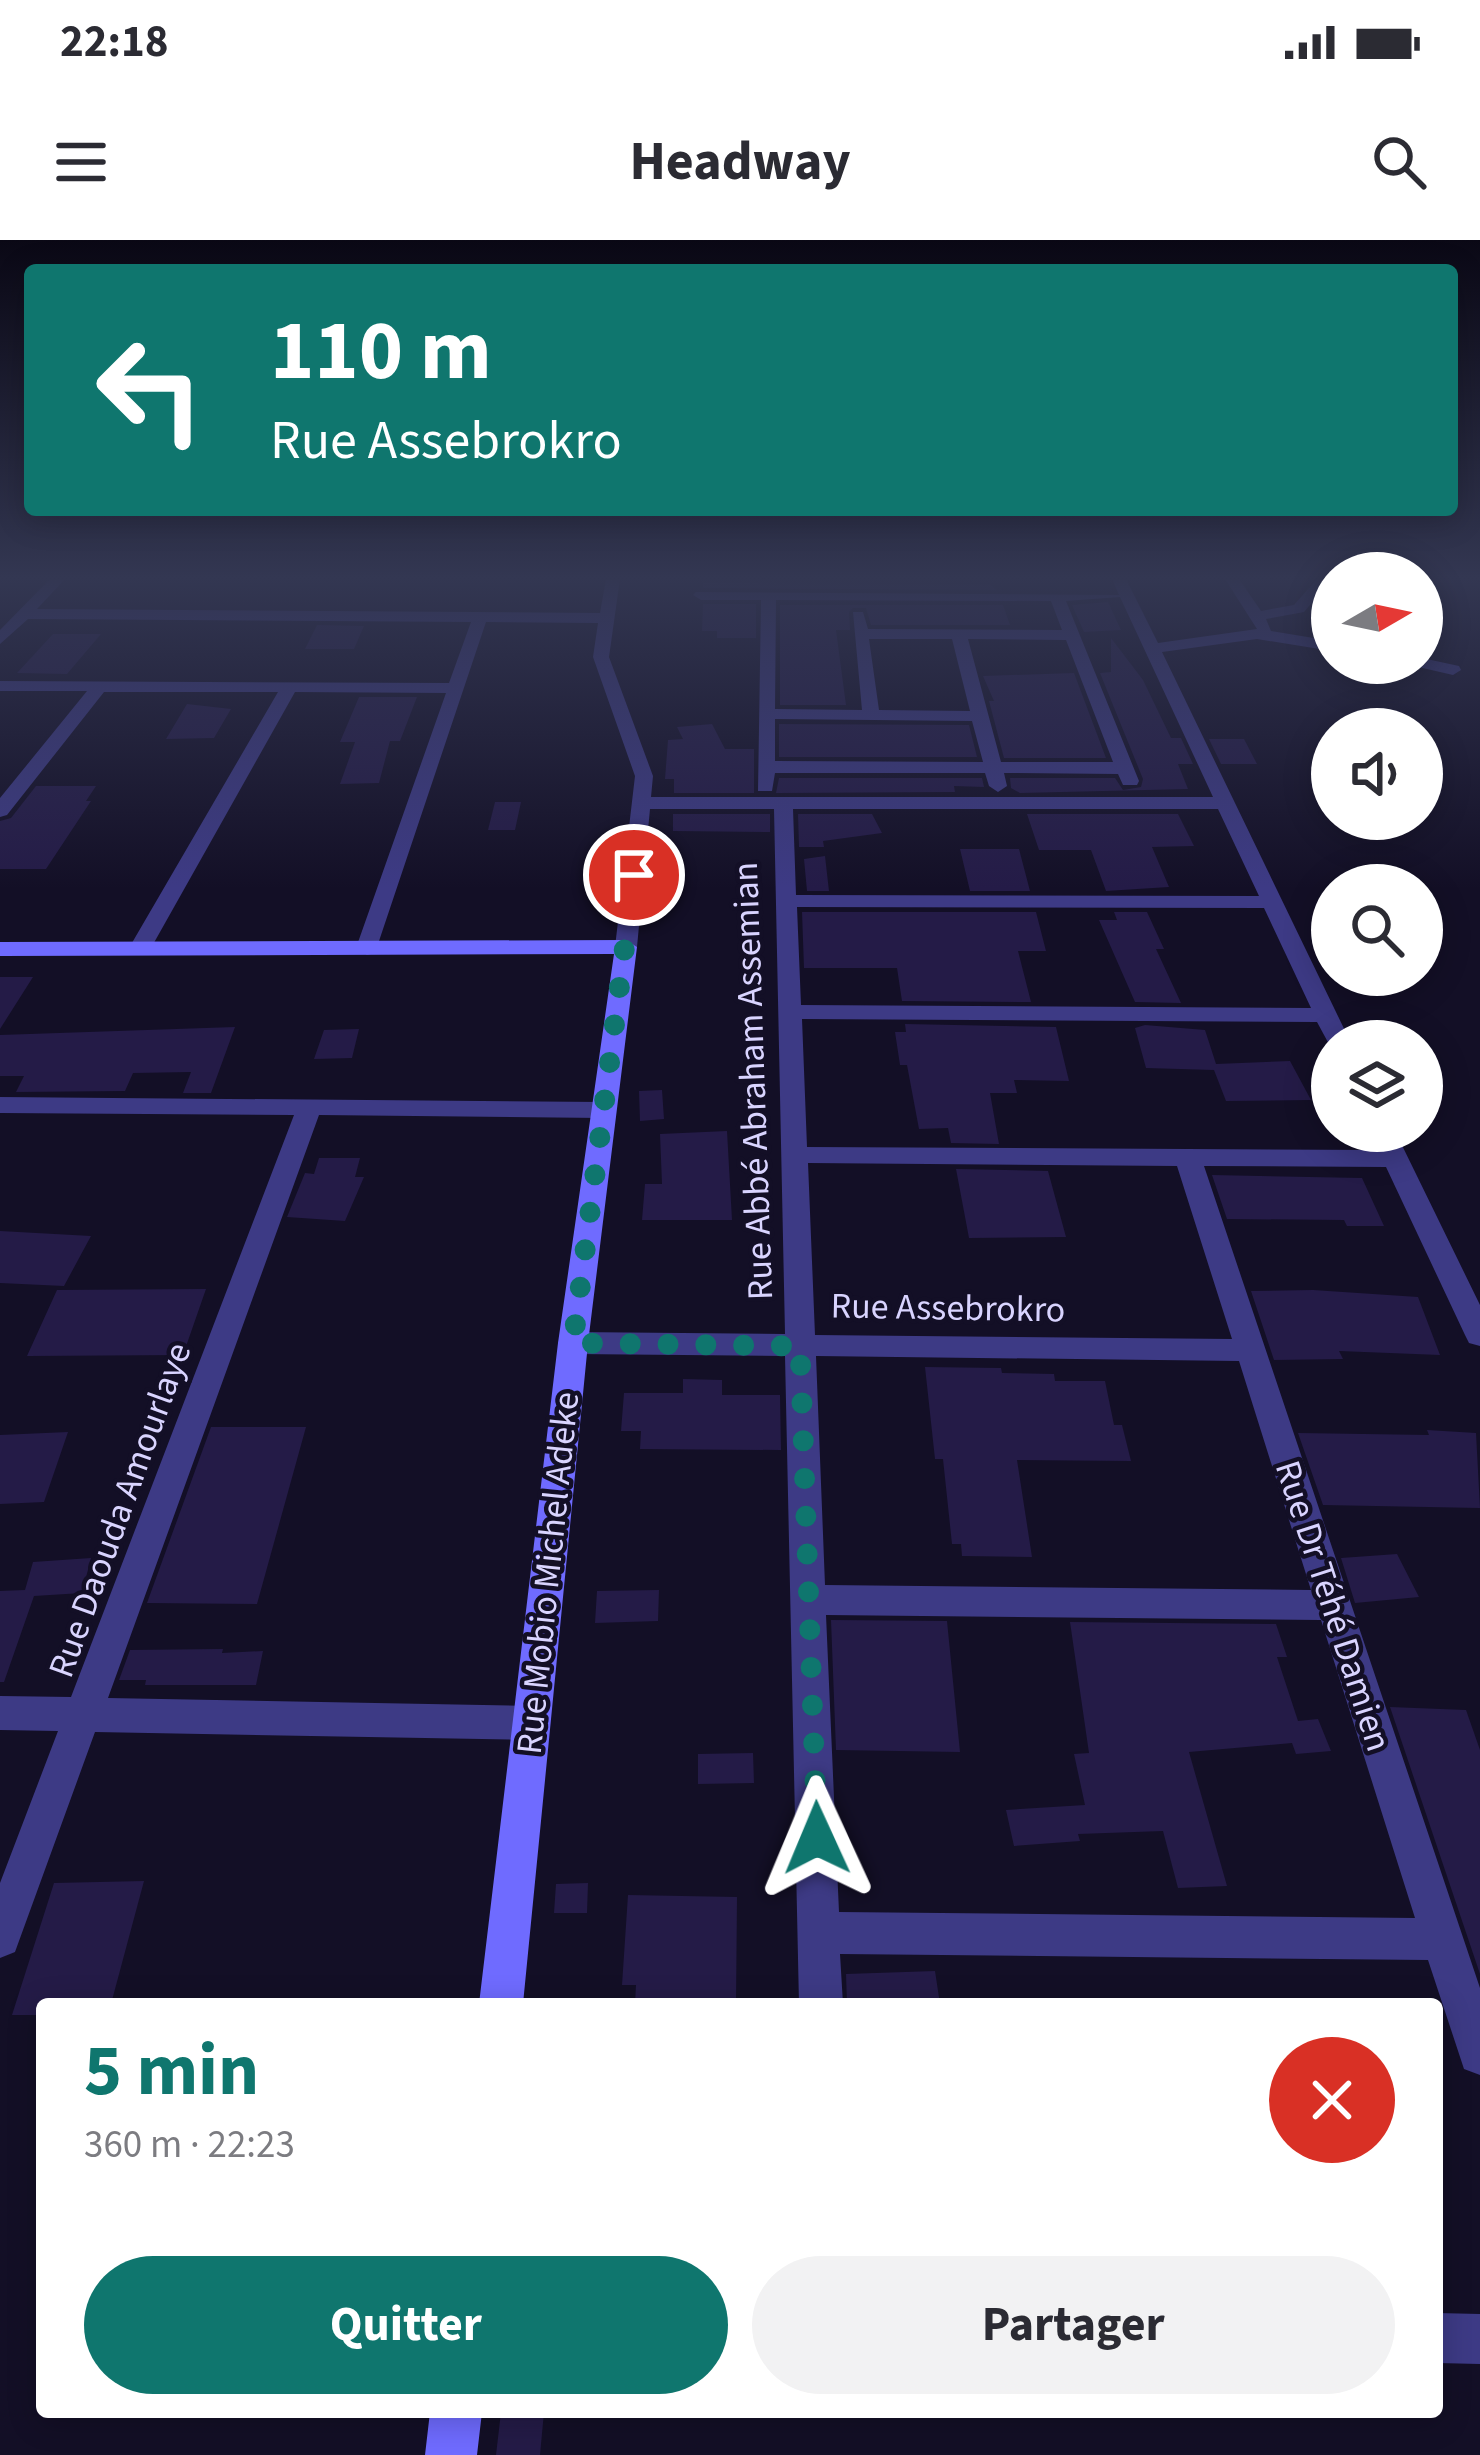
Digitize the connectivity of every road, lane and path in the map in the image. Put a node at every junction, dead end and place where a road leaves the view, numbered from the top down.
1 (457, 682) edge
2 (611, 682) edge
3 (768, 682) edge
4 (867, 682) edge
5 (970, 682) edge
6 (1091, 682) edge
7 (1167, 682) edge
8 (0, 686) edge
9 (99, 687) junction
10 (289, 688) junction
11 (455, 688) junction
12 (768, 714) junction
13 (871, 715) junction
14 (977, 716) junction
15 (766, 767) junction
16 (993, 768) junction
17 (1125, 768) junction
18 (643, 803) junction
19 (1139, 803) junction
20 (1223, 803) junction
21 (773, 804) junction
22 (1003, 804) junction
23 (0, 811) edge
24 (788, 901) junction
25 (1271, 902) junction
26 (626, 947) junction
27 (140, 948) junction
28 (367, 948) junction
29 (0, 949) edge
30 (791, 1012) junction
31 (1326, 1015) junction
32 (1328, 1020) edge
33 (9, 1105) edge
34 (309, 1109) junction
35 (602, 1110) junction
36 (0, 1135) edge
37 (1392, 1152) edge
38 (795, 1155) junction
39 (1187, 1158) junction
40 (1395, 1159) junction
41 (1480, 1335) edge
42 (573, 1343) junction
43 (800, 1346) junction
44 (1249, 1350) junction
45 (811, 1600) junction
46 (1333, 1605) junction
47 (0, 1713) edge
48 (86, 1714) junction
49 (531, 1724) junction
50 (819, 1933) junction
51 (0, 1936) edge
52 (1443, 1940) junction
53 (502, 1998) edge
54 (821, 1998) edge
55 (1480, 2053) edge
56 (1443, 2338) edge
57 (1480, 2339) edge
58 (455, 2418) edge
59 (451, 2455) edge

1 - 11 street
2 - 18 street, Rue Mobio Michel Adeke
3 - 12 street, Rue Abbé Abraham Assemian
4 - 13 street
5 - 14 street
6 - 17 street
7 - 20 street
8 - 9 street
9 - 10 street
9 - 23 street
10 - 11 street
10 - 27 street
11 - 28 street
12 - 13 street
12 - 15 street, Rue Abbé Abraham Assemian
13 - 14 street
14 - 16 street
15 - 16 street
15 - 21 street, Rue Abbé Abraham Assemian
16 - 17 street
16 - 22 street
17 - 19 street
18 - 21 street
18 - 26 street, Rue Mobio Michel Adeke
19 - 20 street
19 - 22 street
20 - 25 street
21 - 22 street
21 - 24 street, Rue Abbé Abraham Assemian
24 - 25 street
24 - 30 street, Rue Abbé Abraham Assemian
25 - 31 street
26 - 28 street
26 - 35 street, Rue Mobio Michel Adeke
27 - 28 street
27 - 29 street
30 - 31 street
30 - 38 street, Rue Abbé Abraham Assemian
31 - 32 street
33 - 34 street
33 - 36 street
34 - 35 street
34 - 48 street, Rue Daouda Amourlaye
35 - 42 street, Rue Mobio Michel Adeke
37 - 40 street
38 - 39 street
38 - 43 street, Rue Abbé Abraham Assemian
39 - 40 street
39 - 44 street, Rue Dr Téhé Damien
40 - 41 street
42 - 43 street, Rue Assebrokro
42 - 49 street, Rue Mobio Michel Adeke
43 - 44 street, Rue Assebrokro
43 - 45 street, Rue Abbé Abraham Assemian
44 - 46 street, Rue Dr Téhé Damien
45 - 46 street
45 - 50 street, Rue Abbé Abraham Assemian
46 - 52 street, Rue Dr Téhé Damien
47 - 48 street
48 - 49 street
48 - 51 street, Rue Daouda Amourlaye
49 - 53 street, Rue Mobio Michel Adeke
50 - 52 street
50 - 54 street, Rue Abbé Abraham Assemian
52 - 55 street, Rue Dr Téhé Damien
56 - 57 street
58 - 59 street

